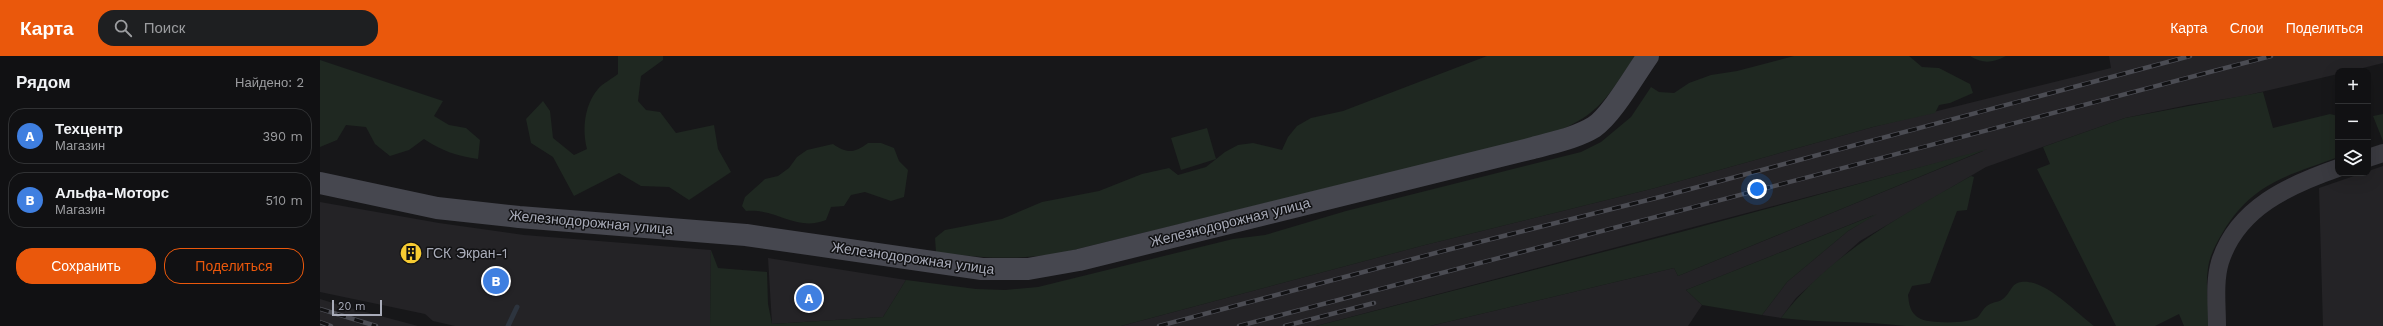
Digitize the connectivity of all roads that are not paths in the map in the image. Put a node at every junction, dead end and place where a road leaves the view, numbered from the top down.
1 (1648, 56) edge
2 (2383, 153) edge
3 (2371, 157) edge
4 (2335, 169) edge
5 (320, 183) edge
6 (2218, 326) edge

1 - 5 street, Железнодорожная улица
2 - 3 street
4 - 6 street

